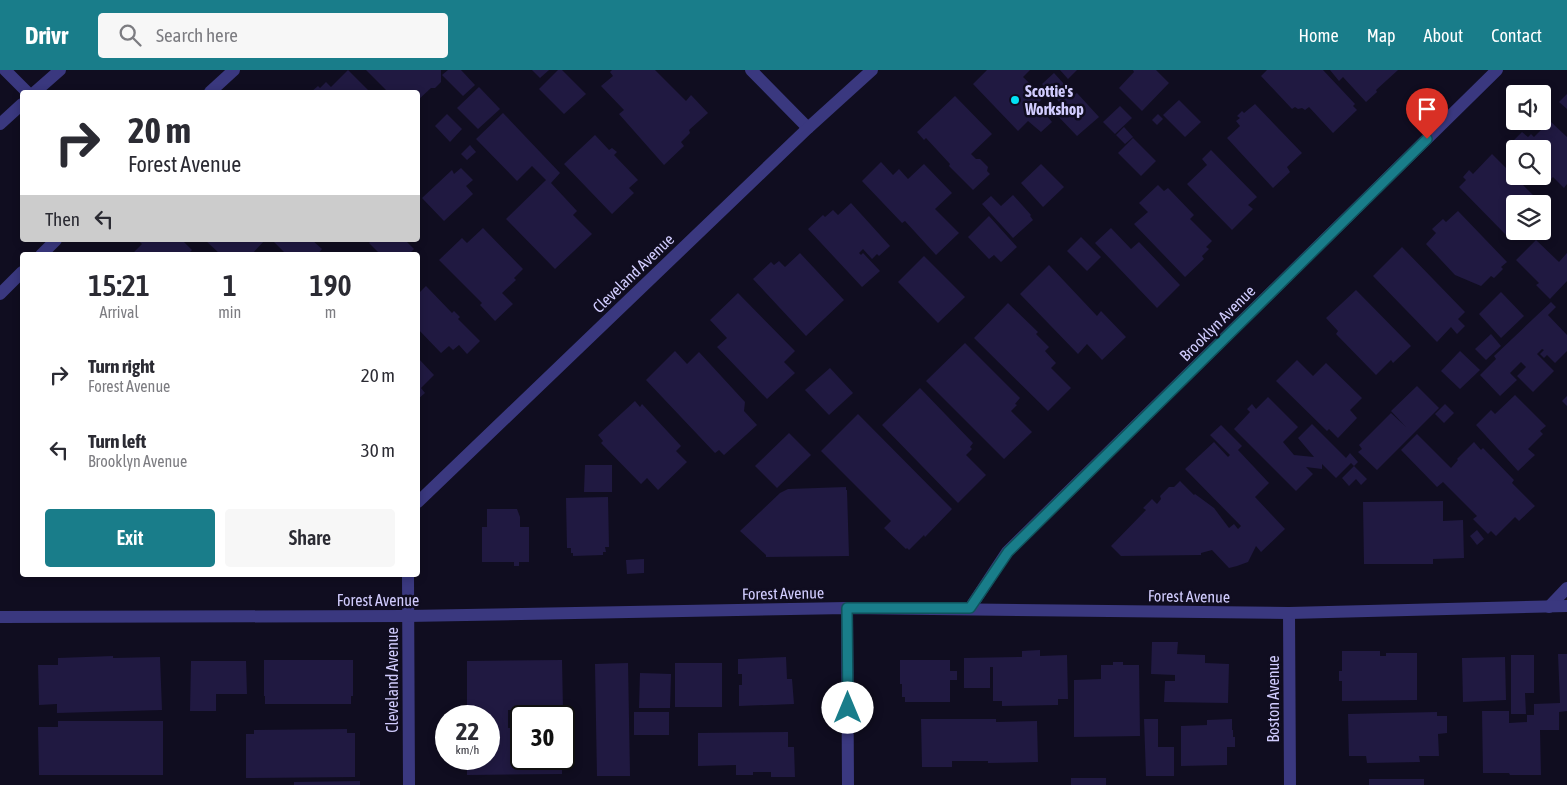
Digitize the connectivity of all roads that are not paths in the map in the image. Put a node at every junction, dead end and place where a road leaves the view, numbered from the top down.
1 (5, 70) edge
2 (60, 70) edge
3 (234, 70) edge
4 (751, 70) edge
5 (872, 70) edge
6 (1497, 70) edge
7 (25, 90) edge
8 (37, 90) edge
9 (212, 90) edge
10 (20, 106) edge
11 (0, 124) edge
12 (808, 128) junction
13 (54, 242) edge
14 (44, 252) edge
15 (20, 274) edge
16 (0, 294) edge
17 (420, 500) edge
18 (408, 577) edge
19 (1567, 588) edge
20 (1549, 606) junction
21 (1567, 606) edge
22 (847, 608) junction
23 (970, 608) junction
24 (1289, 614) junction
25 (407, 616) junction
26 (0, 617) edge
27 (409, 785) edge
28 (848, 785) edge
29 (1290, 785) edge

1 - 7 street
2 - 8 street
3 - 9 street
4 - 12 street
5 - 12 street, Cleveland Avenue
6 - 23 street, Brooklyn Avenue
10 - 11 street
12 - 17 street, Cleveland Avenue
13 - 14 street
15 - 16 street
18 - 25 street, Cleveland Avenue
19 - 20 street
20 - 21 street, Forest Avenue
20 - 24 street, Forest Avenue
22 - 23 street, Forest Avenue
22 - 25 street, Forest Avenue
22 - 28 street
23 - 24 street, Forest Avenue
24 - 29 street, Boston Avenue
25 - 26 street, Forest Avenue
25 - 27 street, Cleveland Avenue

